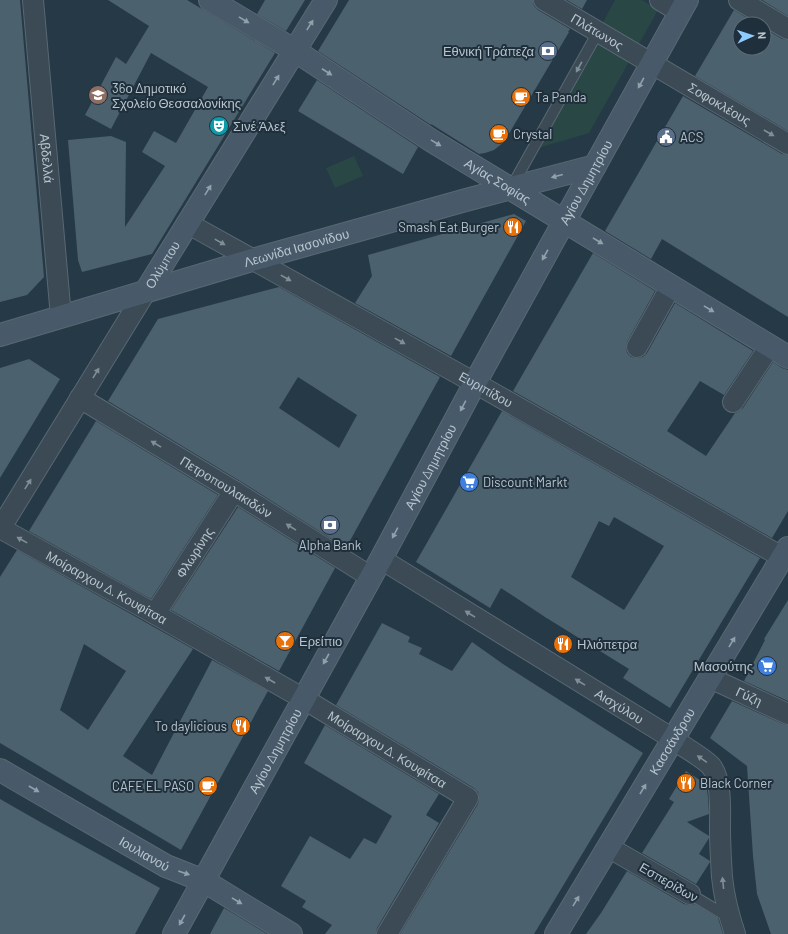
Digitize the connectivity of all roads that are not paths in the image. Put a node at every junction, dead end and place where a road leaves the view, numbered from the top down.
1 (33, 0) edge
2 (210, 0) edge
3 (326, 0) edge
4 (544, 0) edge
5 (660, 0) edge
6 (739, 0) edge
7 (683, 6) edge
8 (788, 29) edge
9 (598, 32) junction
10 (294, 50) junction
11 (651, 64) junction
12 (788, 144) edge
13 (595, 166) junction
14 (511, 188) junction
15 (564, 221) junction
16 (187, 224) junction
17 (252, 260) junction
18 (671, 286) junction
19 (146, 291) junction
20 (61, 316) junction
21 (0, 335) edge
22 (770, 346) junction
23 (637, 347) dead end
24 (788, 357) edge
25 (475, 383) junction
26 (80, 398) junction
27 (733, 402) dead end
28 (234, 491) junction
29 (0, 528) edge
30 (785, 553) edge
31 (376, 568) junction
32 (155, 614) junction
33 (710, 678) junction
34 (304, 699) junction
35 (788, 714) edge
36 (673, 740) junction
37 (0, 770) edge
38 (608, 847) junction
39 (204, 881) junction
40 (690, 894) joint
41 (733, 926) edge
42 (174, 934) edge
43 (291, 934) edge
44 (387, 934) edge
45 (556, 934) edge

1 - 20 street, Αβδελλά
2 -> 10 main road, Αγίας Σοφίας
10 -> 3 main road, Ολύμπου
4 - 9 street, Πλάτωνος
5 - 7 street
6 - 8 street
7 - 11 main road, Αγίου Δημητρίου
9 - 11 street, Πλάτωνος
9 -> 14 lane
10 -> 14 main road, Αγίας Σοφίας
16 -> 10 main road, Ολύμπου
11 -> 12 street, Σοφοκλέους
11 -> 13 main road, Αγίου Δημητρίου
13 -> 14 main road, Λεωνίδα Ιασονίδου
13 - 15 main road, Αγίου Δημητρίου
14 - 15 main road, Αγίας Σοφίας
14 - 17 main road, Λεωνίδα Ιασονίδου
15 -> 18 main road, Αγίας Σοφίας
15 -> 25 main road, Αγίου Δημητρίου
16 -> 17 street, Ευριπίδου
16 - 19 main road, Ολύμπου
17 - 19 main road, Λεωνίδα Ιασονίδου
17 -> 25 street, Ευριπίδου
18 -> 22 main road, Αγίας Σοφίας
18 - 23 street
19 - 20 main road, Λεωνίδα Ιασονίδου
26 -> 19 street, Ολύμπου
20 - 21 main road, Λεωνίδα Ιασονίδου
22 - 24 main road, Αγίας Σοφίας
22 - 27 street
25 - 30 street, Ευριπίδου
25 -> 31 main road, Αγίου Δημητρίου
28 -> 26 street, Πετροπουλακιδών
29 -> 26 street, Ολύμπου
31 -> 28 street, Πετροπουλακιδών
28 - 32 street, Φλωρίνης
32 -> 29 street, Μοίραρχου Δ. Κουφίτσα
33 -> 30 main road, Κασσάνδρου
31 -> 34 main road, Αγίου Δημητρίου
36 -> 31 street, Αισχύλου
34 -> 32 street, Μοίραρχου Δ. Κουφίτσα
33 - 35 street, Γύζη
33 - 36 main road, Κασσάνδρου
34 - 39 main road, Αγίου Δημητρίου
34 - 44 street, Μοίραρχου Δ. Κουφίτσα
38 -> 36 main road, Κασσάνδρου
41 -> 36 street, Αισχύλου
37 -> 39 main road, Ιουλιανού
38 - 40 street, Εσπερίδων
45 -> 38 main road, Κασσάνδρου
39 -> 42 main road, Αγίου Δημητρίου
39 -> 43 main road, Ιουλιανού
40 - 41 lane, Εσπερίδων

